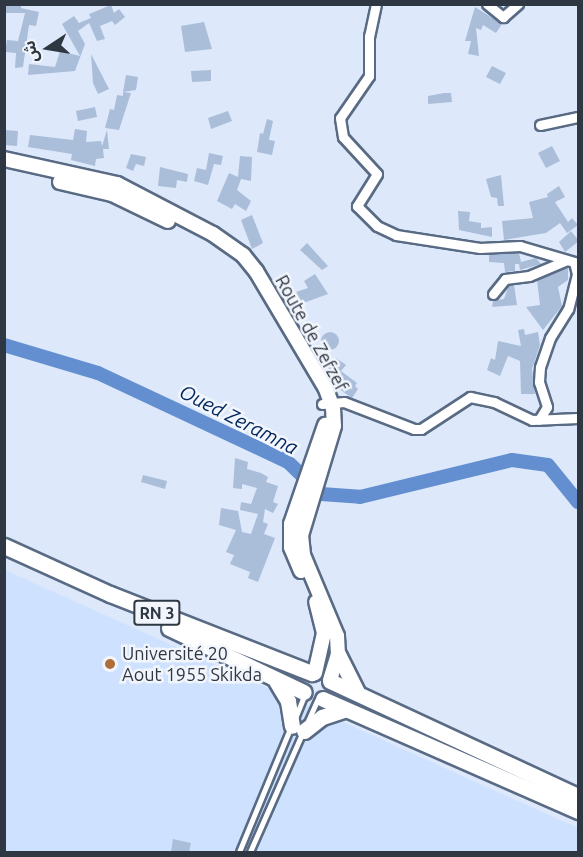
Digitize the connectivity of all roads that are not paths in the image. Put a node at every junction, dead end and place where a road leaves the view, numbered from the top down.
1 (376, 4) edge
2 (487, 4) edge
3 (518, 4) edge
4 (579, 117) edge
5 (540, 124) dead end
6 (4, 159) edge
7 (4, 168) edge
8 (567, 260) junction
9 (493, 294) dead end
10 (327, 403) junction
11 (579, 418) edge
12 (539, 420) junction
13 (306, 491) junction
14 (4, 546) edge
15 (4, 556) edge
16 (338, 654) junction
17 (314, 673) junction
18 (274, 678) junction
19 (330, 681) junction
20 (358, 695) junction
21 (312, 696) junction
22 (344, 710) junction
23 (298, 729) junction
24 (285, 743) junction
25 (296, 748) junction
26 (579, 796) edge
27 (579, 811) edge
28 (239, 852) edge
29 (250, 852) edge

1 - 8 street
2 - 3 street
4 - 5 street
6 - 10 main road, Route de Zefzef
7 - 10 main road, Route de Zefzef
8 - 9 street
8 - 12 street
10 - 12 street
10 - 13 main road, Route de Zefzef
11 - 12 street
13 - 16 main road, Route de Zefzef
13 - 17 main road, Route de Zefzef
14 - 17 highway, RN 3
15 - 18 highway, RN 3
16 - 19 main road, Route de Zefzef
16 - 20 highway
17 - 19 highway
17 - 21 highway
18 - 21 highway, RN 3
18 - 23 highway
19 - 20 highway
19 - 21 highway
20 - 26 highway
21 - 22 highway, RN 3
21 - 23 lane
21 - 23 lane
22 - 23 highway
22 - 27 highway, RN 3
23 - 24 lane
23 - 25 lane
24 - 25 lane
24 - 28 lane
25 - 29 lane

